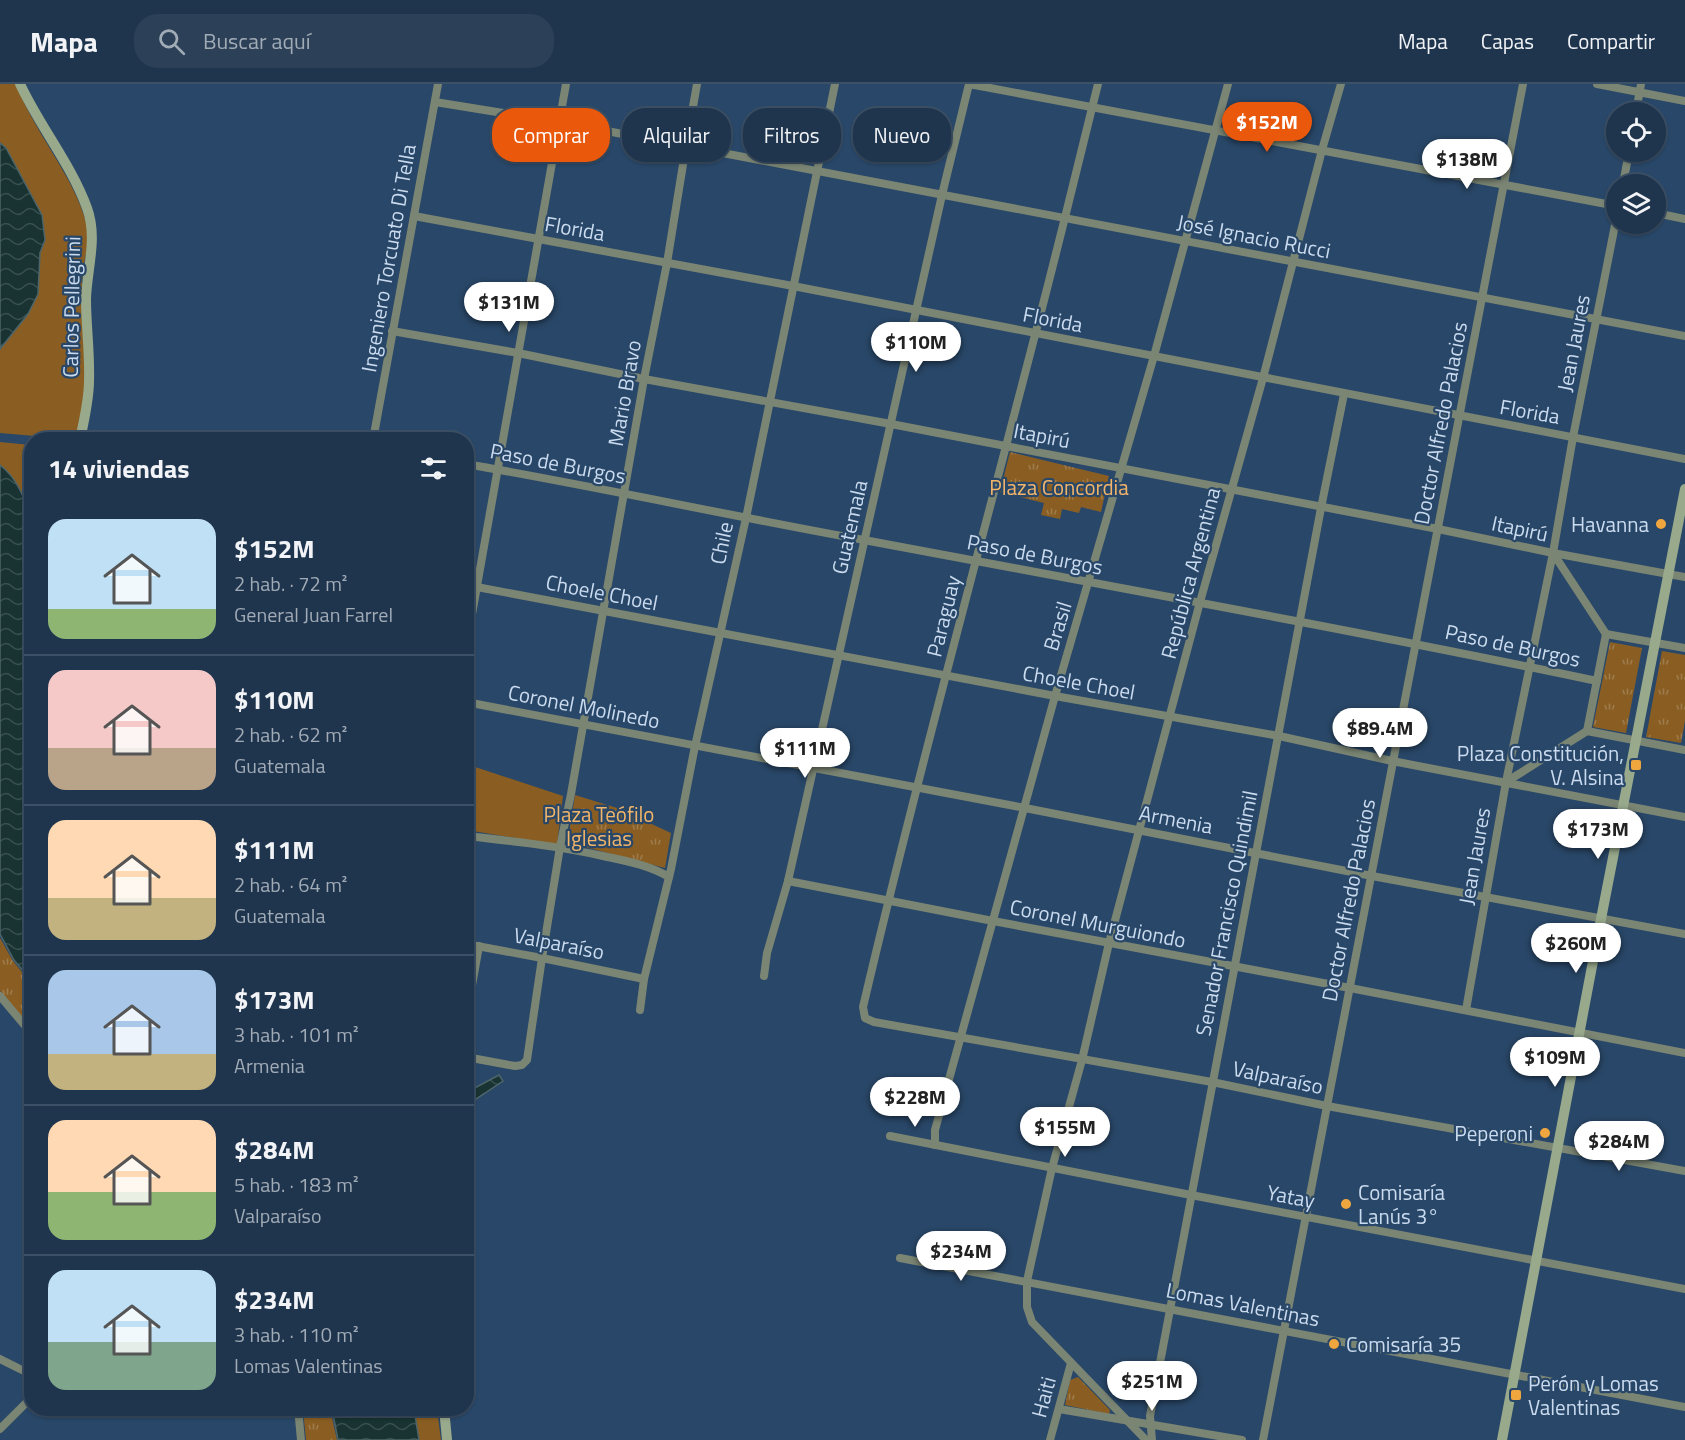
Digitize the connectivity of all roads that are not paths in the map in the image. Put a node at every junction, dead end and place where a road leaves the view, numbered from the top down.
1 (20, 84) edge
2 (438, 84) edge
3 (566, 84) edge
4 (697, 84) edge
5 (835, 84) edge
6 (969, 84) edge
7 (1098, 84) edge
8 (1228, 84) edge
9 (1341, 84) edge
10 (1523, 84) edge
11 (1597, 84) edge
12 (1640, 88) edge
13 (1685, 101) edge
14 (435, 102) junction
15 (562, 108) edge
16 (693, 108) edge
17 (1092, 108) junction
18 (492, 111) edge
19 (1215, 131) junction
20 (1322, 150) junction
21 (731, 155) edge
22 (552, 162) edge
23 (683, 162) edge
24 (816, 171) junction
25 (1504, 184) junction
26 (942, 195) junction
27 (1606, 204) edge
28 (1666, 215) edge
29 (414, 216) junction
30 (1064, 219) junction
31 (1685, 219) edge
32 (1613, 234) edge
33 (539, 239) junction
34 (1186, 241) junction
35 (1293, 262) junction
36 (667, 263) junction
37 (793, 286) junction
38 (1483, 298) junction
39 (917, 311) junction
40 (1596, 319) junction
41 (392, 331) junction
42 (1036, 334) junction
43 (1685, 336) edge
44 (518, 353) junction
45 (1154, 356) junction
46 (1263, 378) junction
47 (644, 379) junction
48 (1344, 394) junction
49 (769, 401) junction
50 (1459, 416) junction
51 (891, 424) junction
52 (81, 432) edge
53 (374, 432) edge
54 (1573, 437) junction
55 (1005, 447) junction
56 (1685, 459) edge
57 (474, 466) edge
58 (1121, 469) junction
59 (498, 470) junction
60 (1685, 489) edge
61 (1231, 490) junction
62 (624, 494) junction
63 (1322, 507) junction
64 (746, 518) junction
65 (1438, 529) junction
66 (864, 540) junction
67 (1552, 553) junction
68 (975, 561) junction
69 (1668, 574) junction
70 (1685, 577) edge
71 (1089, 582) junction
72 (474, 586) edge
73 (477, 587) junction
74 (1200, 602) junction
75 (474, 604) edge
76 (603, 610) junction
77 (1300, 622) junction
78 (720, 632) junction
79 (1606, 634) junction
80 (1655, 642) junction
81 (1415, 644) junction
82 (1685, 648) edge
83 (839, 656) junction
84 (1530, 667) junction
85 (947, 676) junction
86 (1597, 681) junction
87 (1055, 696) junction
88 (474, 704) edge
89 (1170, 716) junction
90 (583, 724) junction
91 (1587, 731) junction
92 (1278, 736) junction
93 (1636, 740) junction
94 (695, 746) junction
95 (1685, 750) edge
96 (1392, 761) junction
97 (813, 768) junction
98 (1506, 782) junction
99 (918, 788) junction
100 (1623, 806) junction
101 (1025, 808) junction
102 (1685, 817) edge
103 (1140, 830) junction
104 (474, 837) edge
105 (560, 847) junction
106 (1256, 853) junction
107 (1372, 876) junction
108 (669, 877) junction
109 (788, 880) junction
110 (1485, 896) junction
111 (888, 901) junction
112 (1601, 919) junction
113 (993, 921) junction
114 (1685, 934) edge
115 (1109, 942) junction
116 (474, 945) edge
117 (478, 946) junction
118 (542, 958) junction
119 (1234, 968) junction
120 (474, 970) edge
121 (764, 976) dead end
122 (645, 979) junction
123 (1350, 988) junction
124 (0, 996) edge
125 (640, 1010) dead end
126 (1466, 1010) junction
127 (866, 1017) joint
128 (24, 1024) edge
129 (1580, 1034) junction
130 (960, 1036) junction
131 (1685, 1053) edge
132 (474, 1058) edge
133 (1082, 1060) junction
134 (1212, 1082) junction
135 (1327, 1106) junction
136 (890, 1136) dead end
137 (935, 1145) junction
138 (1558, 1147) junction
139 (1052, 1168) junction
140 (1685, 1172) edge
141 (1191, 1195) junction
142 (1305, 1217) junction
143 (900, 1258) dead end
144 (1536, 1261) junction
145 (1027, 1281) junction
146 (1685, 1289) edge
147 (1170, 1309) junction
148 (1284, 1331) junction
149 (0, 1359) edge
150 (1071, 1363) junction
151 (24, 1372) edge
152 (1514, 1375) junction
153 (24, 1405) edge
154 (1685, 1407) edge
155 (1059, 1409) junction
156 (299, 1416) edge
157 (445, 1416) edge
158 (1128, 1422) junction
159 (1150, 1424) junction
160 (0, 1429) edge
161 (301, 1440) edge
162 (447, 1440) edge
163 (1050, 1440) edge
164 (1146, 1440) edge
165 (1152, 1440) edge
166 (1242, 1440) edge
167 (1263, 1440) edge
168 (1502, 1440) edge

1 - 52 street, Carlos Pellegrini
2 - 14 street, Ingeniero Torcuato Di Tella
3 - 15 street
4 - 16 street, Mario Bravo
5 - 24 street, Chile
6 - 17 street
6 - 26 street, Guatemala
7 - 17 street, Paraguay
8 - 19 street, Brasil
9 - 20 street, República Argentina
10 - 25 street, Doctor Alfredo Palacios
11 - 12 street
12 - 13 street
14 - 18 street, José Ignacio Rucci
14 - 29 street, Ingeniero Torcuato Di Tella
17 - 19 street
17 - 30 street, Paraguay
19 - 20 street
19 - 34 street, Brasil
20 - 25 street
20 - 35 street, República Argentina
21 - 24 street, José Ignacio Rucci
22 - 33 street
23 - 36 street, Mario Bravo
24 - 26 street, José Ignacio Rucci
24 - 37 street, Chile
25 - 27 street
25 - 38 street, Doctor Alfredo Palacios
26 - 30 street, José Ignacio Rucci
26 - 39 street, Guatemala
28 - 31 street
29 - 33 street, Florida
29 - 41 street, Ingeniero Torcuato Di Tella
30 - 34 street, José Ignacio Rucci
30 - 42 street, Paraguay
32 - 40 street, Jean Jaures
33 - 36 street, Florida
33 - 44 street
34 - 35 street, José Ignacio Rucci
34 - 45 street, Brasil
35 - 38 street, José Ignacio Rucci
35 - 46 street, República Argentina
36 - 37 street, Florida
36 - 47 street, Mario Bravo
37 - 39 street, Florida
37 - 49 street, Chile
38 - 40 street, José Ignacio Rucci
38 - 50 street, Doctor Alfredo Palacios
39 - 42 street, Florida
39 - 51 street, Guatemala
40 - 43 street, José Ignacio Rucci
40 - 54 street, Jean Jaures
41 - 44 street, Itapirú
41 - 53 street, Ingeniero Torcuato Di Tella
42 - 45 street, Florida
42 - 55 street, Paraguay
44 - 47 street, Itapirú
44 - 59 street
45 - 46 street, Florida
45 - 58 street, Brasil
46 - 48 street, Florida
46 - 61 street, República Argentina
47 - 49 street, Itapirú
47 - 62 street, Mario Bravo
48 - 50 street, Florida
48 - 63 street, Senador Francisco Quindimil
49 - 51 street, Itapirú
49 - 64 street, Chile
50 - 54 street, Florida
50 - 65 street, Doctor Alfredo Palacios
51 - 55 street, Itapirú
51 - 66 street, Guatemala
54 - 56 street, Florida
54 - 67 street, Jean Jaures
55 - 58 street, Itapirú
55 - 68 street, Paraguay
57 - 59 street, Paso de Burgos
58 - 61 street, Itapirú
58 - 71 street, Brasil
59 - 62 street, Paso de Burgos
59 - 73 street
60 - 69 street
61 - 63 street, Itapirú
61 - 74 street, República Argentina
62 - 64 street, Paso de Burgos
62 - 76 street, Mario Bravo
63 - 65 street, Itapirú
63 - 77 street, Senador Francisco Quindimil
64 - 66 street, Paso de Burgos
64 - 78 street, Chile
65 - 67 street, Itapirú
65 - 81 street, Doctor Alfredo Palacios
66 - 68 street, Paso de Burgos
66 - 83 street, Guatemala
67 - 69 street, Itapirú
67 - 79 street
67 - 84 street, Jean Jaures
68 - 71 street, Paso de Burgos
68 - 85 street, Paraguay
69 - 70 street, Itapirú
69 - 80 street
71 - 74 street, Paso de Burgos
71 - 87 street, Brasil
72 - 73 street, Choele Choel
73 - 75 street
73 - 76 street, Choele Choel
74 - 77 street, Paso de Burgos
74 - 89 street, República Argentina
76 - 78 street, Choele Choel
76 - 90 street, Mario Bravo
77 - 81 street, Paso de Burgos
77 - 92 street, Senador Francisco Quindimil
78 - 83 street, Choele Choel
78 - 94 street, Chile
79 - 80 street, Paso de Burgos
79 - 86 street
80 - 82 street, Paso de Burgos
80 - 93 street
81 - 84 street, Paso de Burgos
81 - 96 street, Doctor Alfredo Palacios
83 - 85 street, Choele Choel
83 - 97 street, Guatemala
84 - 86 street, Paso de Burgos
84 - 98 street, Jean Jaures
85 - 87 street, Choele Choel
85 - 99 street, Paraguay
86 - 91 street
87 - 89 street, Choele Choel
87 - 101 street, Brasil
88 - 90 street, Coronel Molinedo
89 - 92 street, Choele Choel
89 - 103 street, República Argentina
90 - 94 street, Coronel Molinedo
90 - 105 street, Mario Bravo
91 - 93 street
91 - 98 street
92 - 96 street, Choele Choel
92 - 106 street, Senador Francisco Quindimil
93 - 95 street
93 - 100 street
94 - 97 street, Armenia
94 - 108 street, Chile
96 - 98 street, Choele Choel
96 - 107 street, Doctor Alfredo Palacios
97 - 99 street, Armenia
97 - 109 street, Guatemala
98 - 100 street, Choele Choel
98 - 110 street, Jean Jaures
99 - 101 street, Armenia
99 - 111 street, Paraguay
100 - 102 street, Choele Choel
100 - 112 street
101 - 103 street, Armenia
101 - 113 street, Brasil
103 - 106 street, Armenia
103 - 115 street, República Argentina
104 - 105 street
105 - 108 street
105 - 118 street, Mario Bravo
106 - 107 street, Armenia
106 - 119 street, Senador Francisco Quindimil
107 - 110 street, Armenia
107 - 123 street, Doctor Alfredo Palacios
108 - 122 street, Chile
109 - 111 street, Coronel Murguiondo
109 - 121 street, Guatemala
110 - 112 street, Armenia
110 - 126 street, Jean Jaures
111 - 113 street, Coronel Murguiondo
111 - 127 street, Paraguay
112 - 114 street, Armenia
112 - 129 street
113 - 115 street, Coronel Murguiondo
113 - 130 street, Brasil
115 - 119 street, Coronel Murguiondo
115 - 133 street, República Argentina
116 - 117 street, Valparaíso
117 - 118 street, Valparaíso
117 - 120 street
118 - 122 street, Valparaíso
118 - 132 street, Mario Bravo
119 - 123 street, Coronel Murguiondo
119 - 134 street, Senador Francisco Quindimil
122 - 125 street, Chile
123 - 126 street, Coronel Murguiondo
123 - 135 street, Doctor Alfredo Palacios
124 - 128 street
126 - 129 street, Coronel Murguiondo
127 - 130 street, Valparaíso
129 - 131 street, Coronel Murguiondo
129 - 138 street
130 - 133 street, Valparaíso
130 - 137 street, Brasil
133 - 134 street, Valparaíso
133 - 139 street, República Argentina
134 - 135 street, Valparaíso
134 - 141 street, Senador Francisco Quindimil
135 - 138 street, Valparaíso
135 - 142 street, Doctor Alfredo Palacios
136 - 137 street, Yatay
137 - 139 street, Yatay
138 - 140 street, Valparaíso
138 - 144 street
139 - 141 street, Yatay
139 - 145 street, República Argentina
141 - 142 street, Yatay
141 - 147 street, Senador Francisco Quindimil
142 - 144 street, Yatay
142 - 148 street, Doctor Alfredo Palacios
143 - 145 street, Lomas Valentinas
144 - 146 street, Yatay
144 - 152 street
145 - 147 street, Lomas Valentinas
145 - 150 street, República Argentina
147 - 148 street, Lomas Valentinas
147 - 159 street, Senador Francisco Quindimil
148 - 152 street, Lomas Valentinas
148 - 167 street, Doctor Alfredo Palacios
149 - 151 street
150 - 155 street, Haiti
150 - 158 street, República Argentina
152 - 154 street, Lomas Valentinas
152 - 168 street
153 - 160 street
155 - 158 street
155 - 163 street, Haiti
156 - 161 street
157 - 162 street
158 - 159 street
158 - 164 street, República Argentina
159 - 165 street, Senador Francisco Quindimil
159 - 166 street

